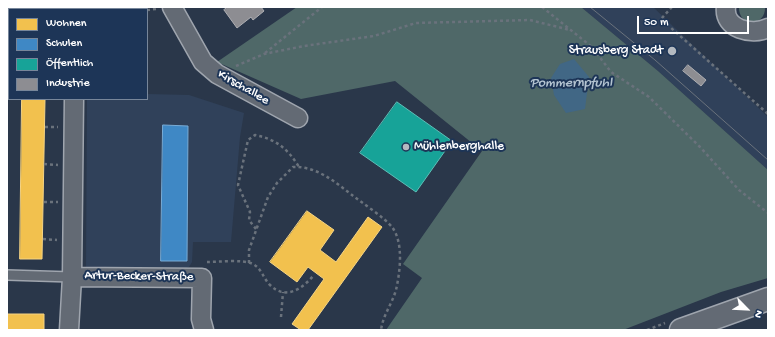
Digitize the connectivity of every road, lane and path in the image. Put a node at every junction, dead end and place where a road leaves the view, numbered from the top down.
1 (172, 7) edge
2 (322, 7) edge
3 (542, 7) edge
4 (672, 7) edge
5 (724, 8) edge
6 (768, 28) edge
7 (570, 30) junction
8 (264, 54) junction
9 (218, 74) junction
10 (74, 100) edge
11 (768, 114) edge
12 (298, 118) dead end
13 (45, 127) dead end
14 (64, 127) dead end
15 (44, 164) dead end
16 (63, 165) dead end
17 (299, 166) junction
18 (44, 202) dead end
19 (63, 203) dead end
20 (768, 213) edge
21 (257, 230) junction
22 (43, 239) dead end
23 (62, 240) dead end
24 (203, 262) dead end
25 (249, 263) junction
26 (7, 275) edge
27 (314, 275) dead end
28 (72, 277) junction
29 (283, 292) junction
30 (768, 299) edge
31 (281, 317) dead end
32 (69, 330) edge
33 (204, 330) edge
34 (381, 330) edge
35 (681, 330) edge

1 - 9 street, Kirschallee
2 - 8 path
3 - 7 path
4 - 11 path
5 - 6 street
7 - 8 path
7 - 20 path
8 - 9 path
9 - 12 street, Kirschallee
10 - 28 street, Artur-Becker-Straße
13 - 14 path
15 - 16 path
17 - 21 path
17 - 21 path
17 - 34 path
18 - 19 path
21 - 25 path
22 - 23 path
24 - 25 path
25 - 29 path
26 - 28 lane
27 - 29 path
28 - 32 street, Artur-Becker-Straße
28 - 33 street, Artur-Becker-Straße
29 - 31 path
30 - 35 main road

